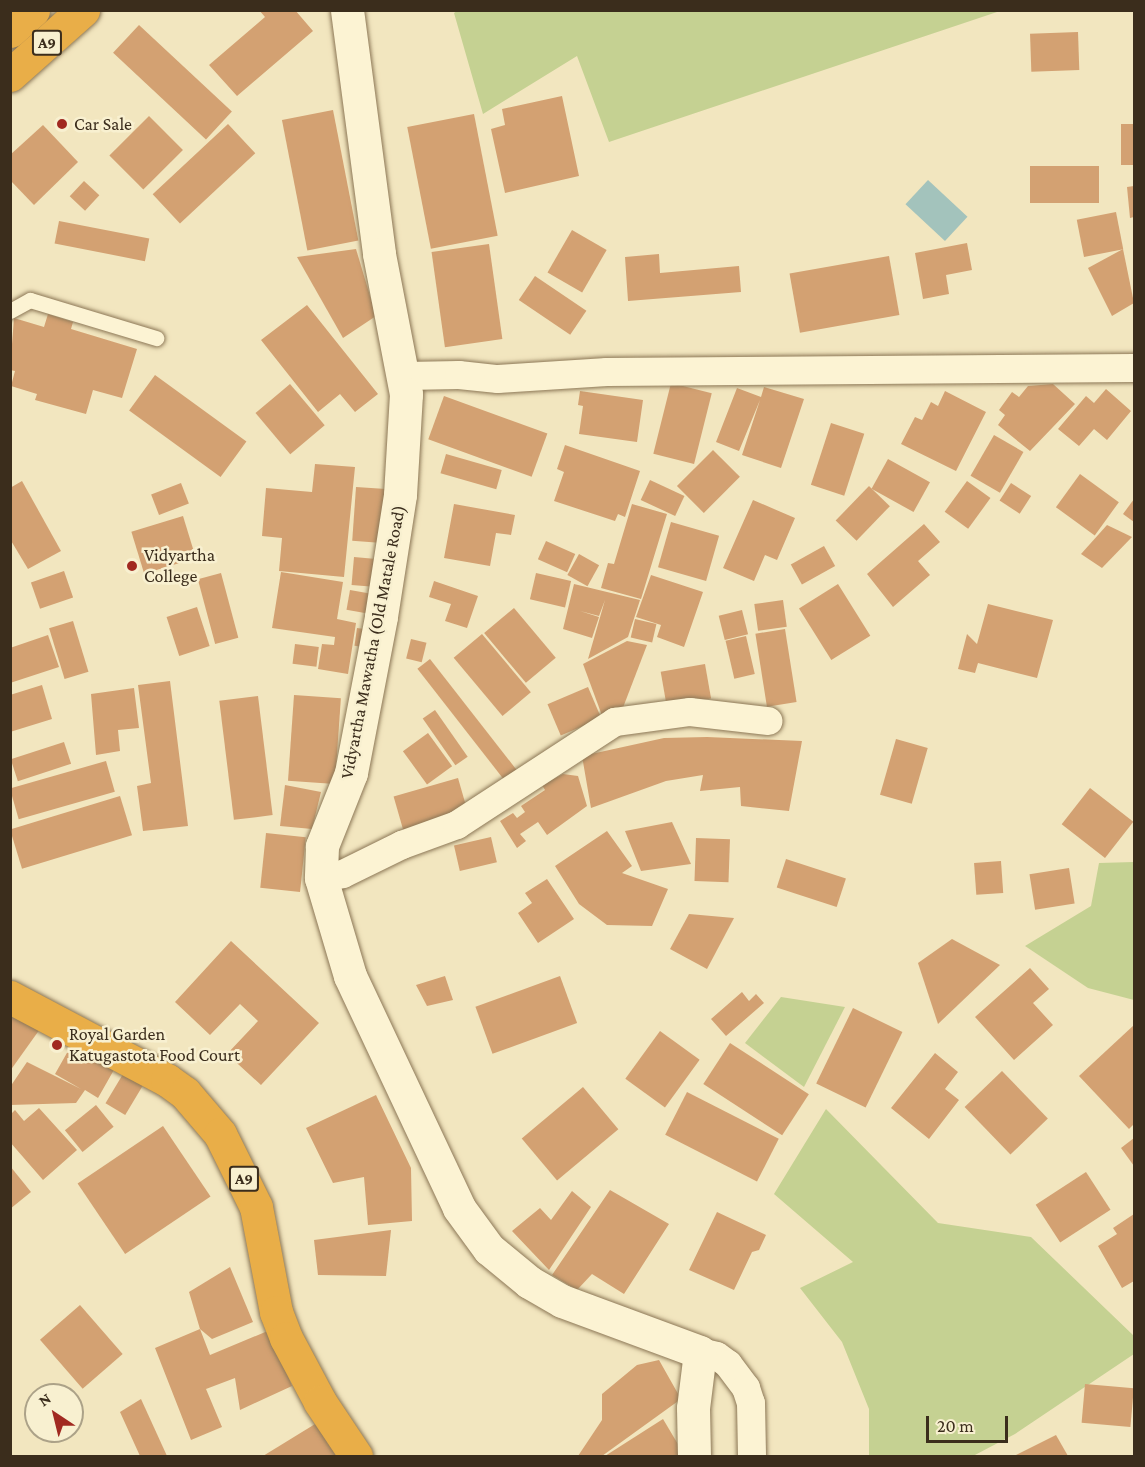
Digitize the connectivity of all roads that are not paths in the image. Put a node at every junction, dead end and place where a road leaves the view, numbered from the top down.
1 (33, 10) edge
2 (83, 10) edge
3 (347, 10) edge
4 (10, 31) edge
5 (10, 75) edge
6 (10, 310) edge
7 (156, 338) dead end
8 (1134, 368) edge
9 (405, 376) junction
10 (768, 721) dead end
11 (321, 878) junction
12 (10, 997) edge
13 (700, 1352) junction
14 (356, 1456) edge
15 (694, 1456) edge
16 (752, 1456) edge

1 - 4 highway, A9
2 - 5 highway, A9
3 - 9 street, Vidyartha Mawatha (Old Matale Road)
6 - 7 lane
8 - 9 street
9 - 11 street, Vidyartha Mawatha (Old Matale Road)
10 - 11 street
11 - 13 street, Vidyartha Mawatha (Old Matale Road)
12 - 14 highway, A9
13 - 15 street
13 - 16 street

